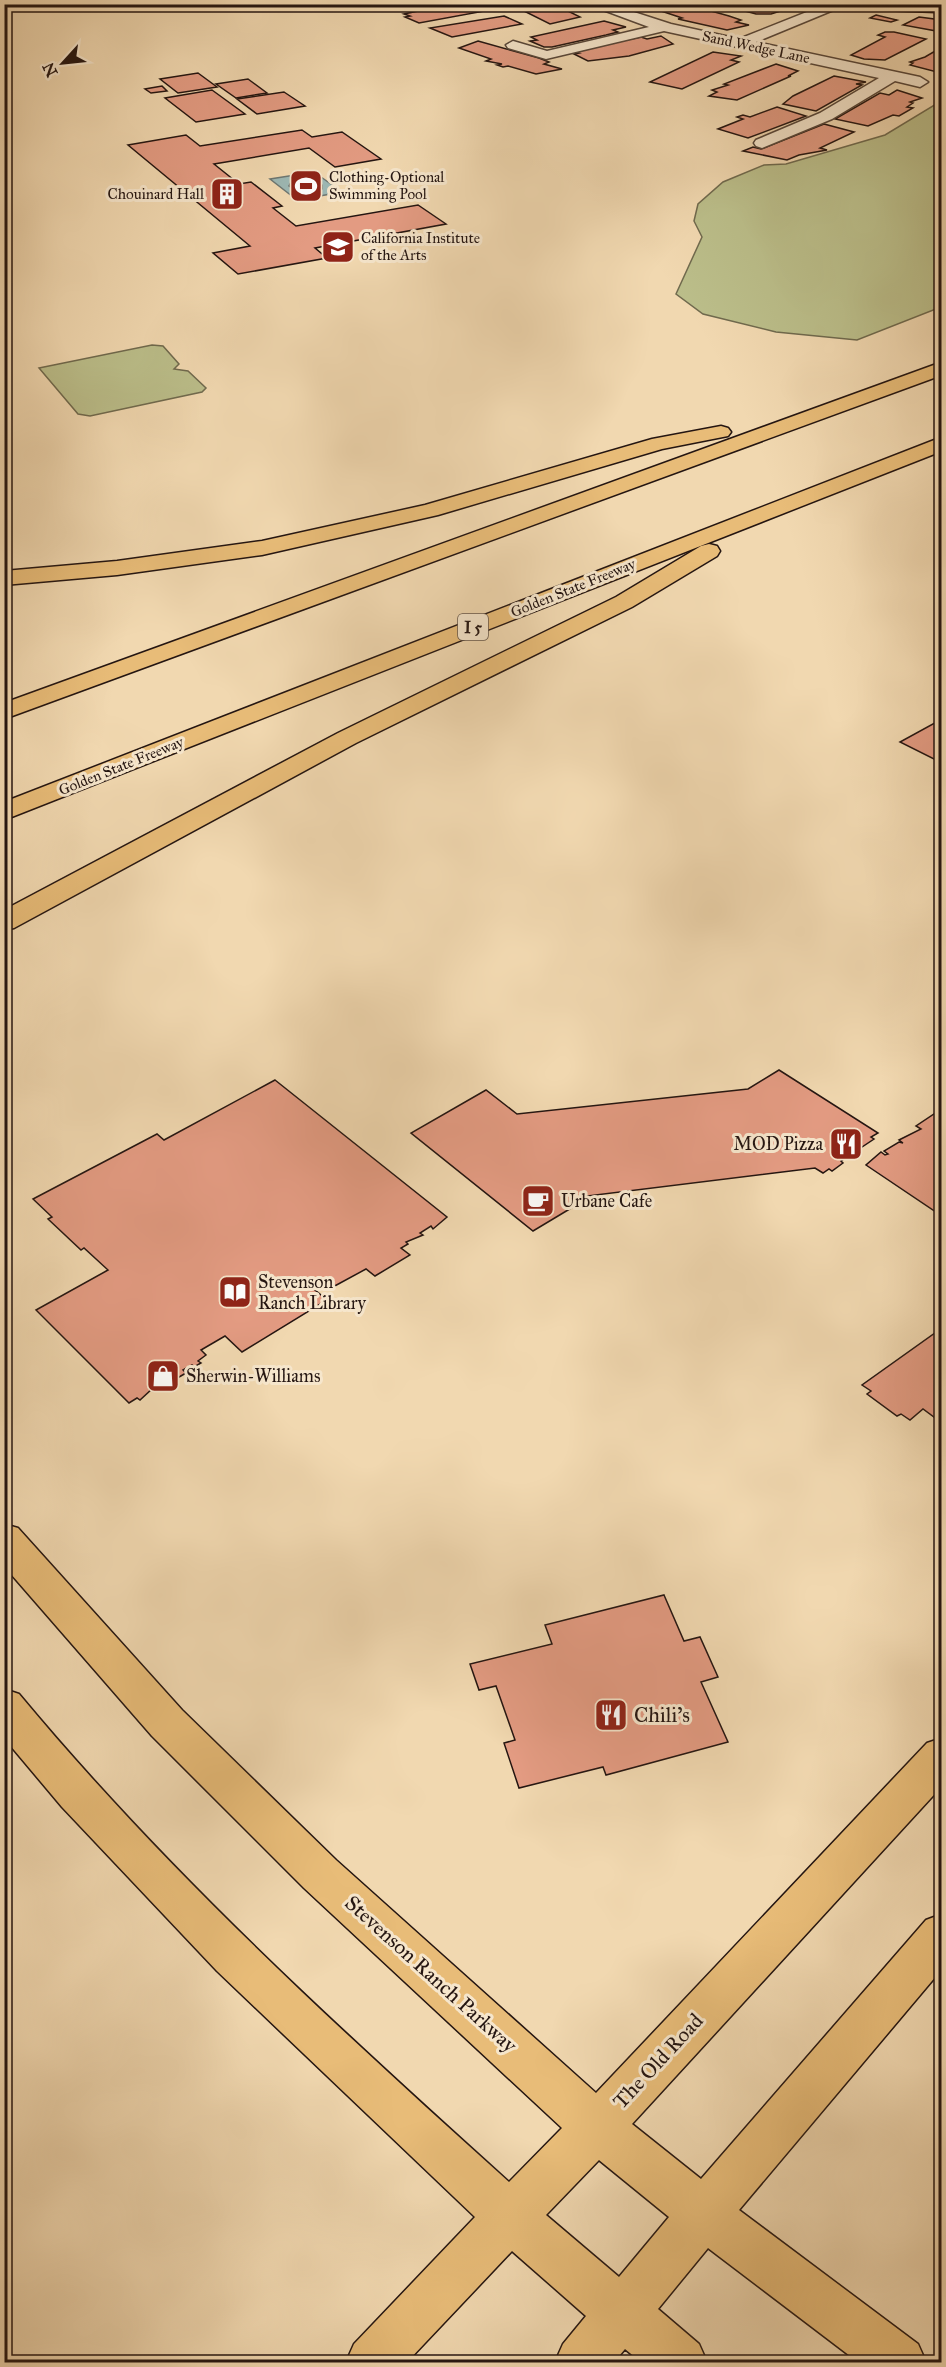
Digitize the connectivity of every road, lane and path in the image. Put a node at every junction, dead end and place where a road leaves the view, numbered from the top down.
1 (594, 4) edge
2 (841, 4) edge
3 (666, 27) junction
4 (739, 44) junction
5 (513, 45) dead end
6 (893, 76) junction
7 (920, 82) dead end
8 (762, 143) dead end
9 (942, 368) edge
10 (797, 420) junction
11 (942, 443) edge
12 (789, 503) junction
13 (4, 578) edge
14 (4, 712) edge
15 (4, 812) edge
16 (4, 922) edge
17 (4, 1539) edge
18 (4, 1707) edge
19 (942, 1756) edge
20 (942, 1935) edge
21 (597, 2127) junction
22 (704, 2214) junction
23 (511, 2218) junction
24 (622, 2315) junction
25 (372, 2362) edge
26 (581, 2362) edge
27 (681, 2362) edge
28 (900, 2362) edge

1 - 3 street, Sand Wedge Lane
2 - 4 street
3 - 4 street, Sand Wedge Lane
3 - 5 street
4 - 6 street, Sand Wedge Lane
6 - 7 street, Sand Wedge Lane
6 - 8 street
9 - 10 main road
10 - 13 main road
10 - 14 main road
11 - 12 main road, Golden State Freeway / I 5
12 - 15 main road, Golden State Freeway / I 5
12 - 16 main road
17 - 21 main road, Stevenson Ranch Parkway
18 - 23 main road
19 - 21 main road, The Old Road
20 - 22 main road
21 - 22 main road, Stevenson Ranch Parkway
21 - 23 main road, The Old Road
22 - 24 main road
22 - 28 main road, Stevenson Ranch Parkway
23 - 24 main road
23 - 25 main road, The Old Road
24 - 26 main road
24 - 27 main road

